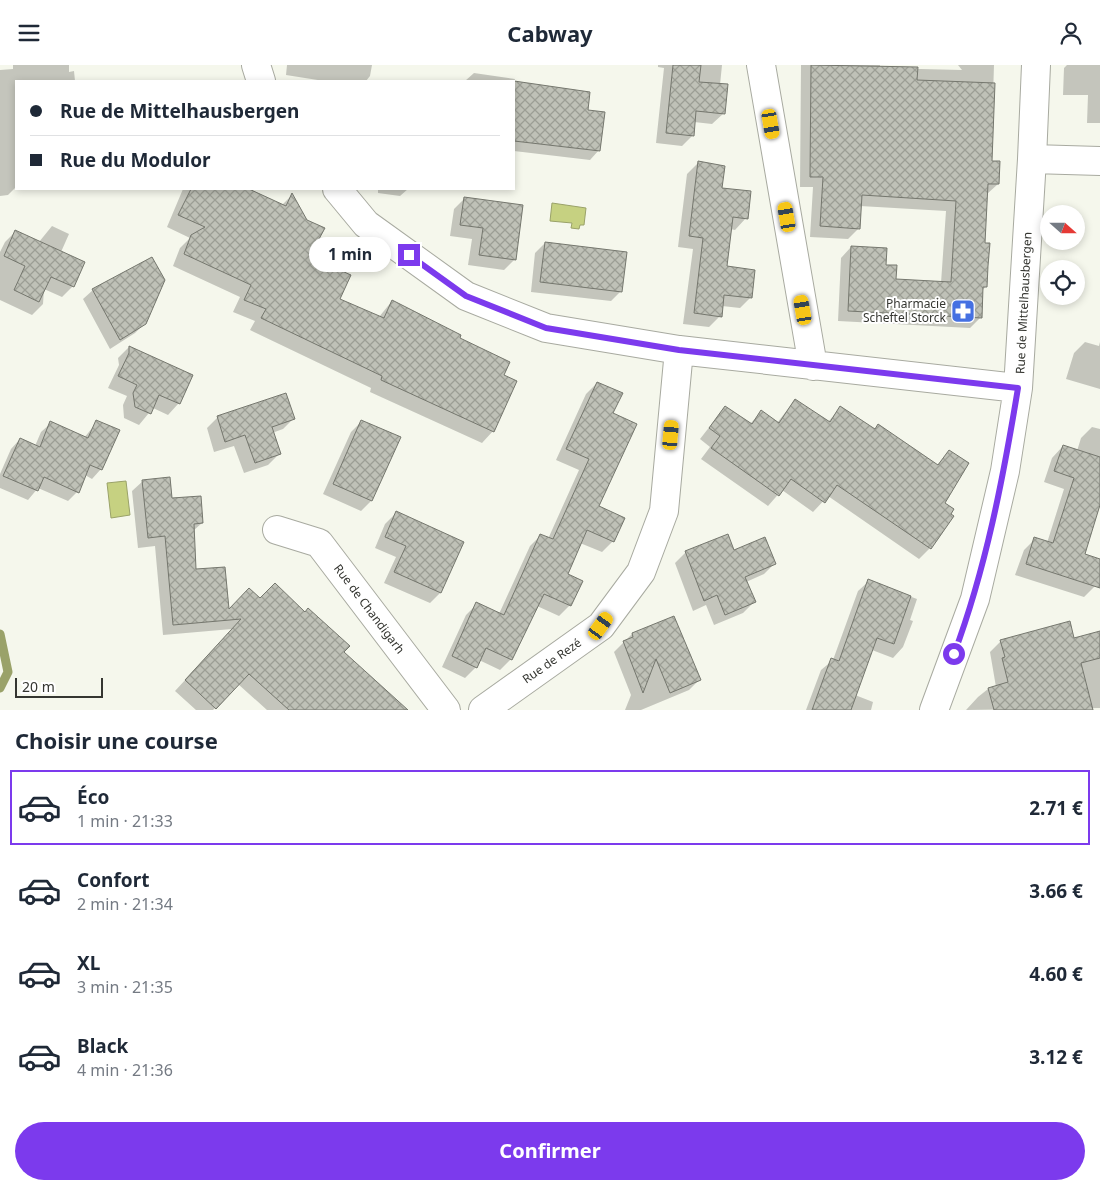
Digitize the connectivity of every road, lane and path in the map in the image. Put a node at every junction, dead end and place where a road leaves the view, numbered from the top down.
1 (256, 65) edge
2 (761, 65) edge
3 (1036, 65) edge
4 (261, 80) edge
5 (1032, 159) junction
6 (1100, 161) edge
7 (338, 190) edge
8 (679, 350) junction
9 (813, 366) junction
10 (1018, 388) junction
11 (277, 530) dead end
12 (446, 710) edge
13 (484, 710) edge
14 (934, 710) edge

1 - 4 street
2 - 9 street
3 - 5 street, Rue de Mittelhausbergen
5 - 6 street
5 - 10 street, Rue de Mittelhausbergen
7 - 8 street
8 - 9 street
8 - 13 street, Rue de Rezé
9 - 10 street
10 - 14 street, Rue de Mittelhausbergen
11 - 12 street, Rue de Chandigarh

